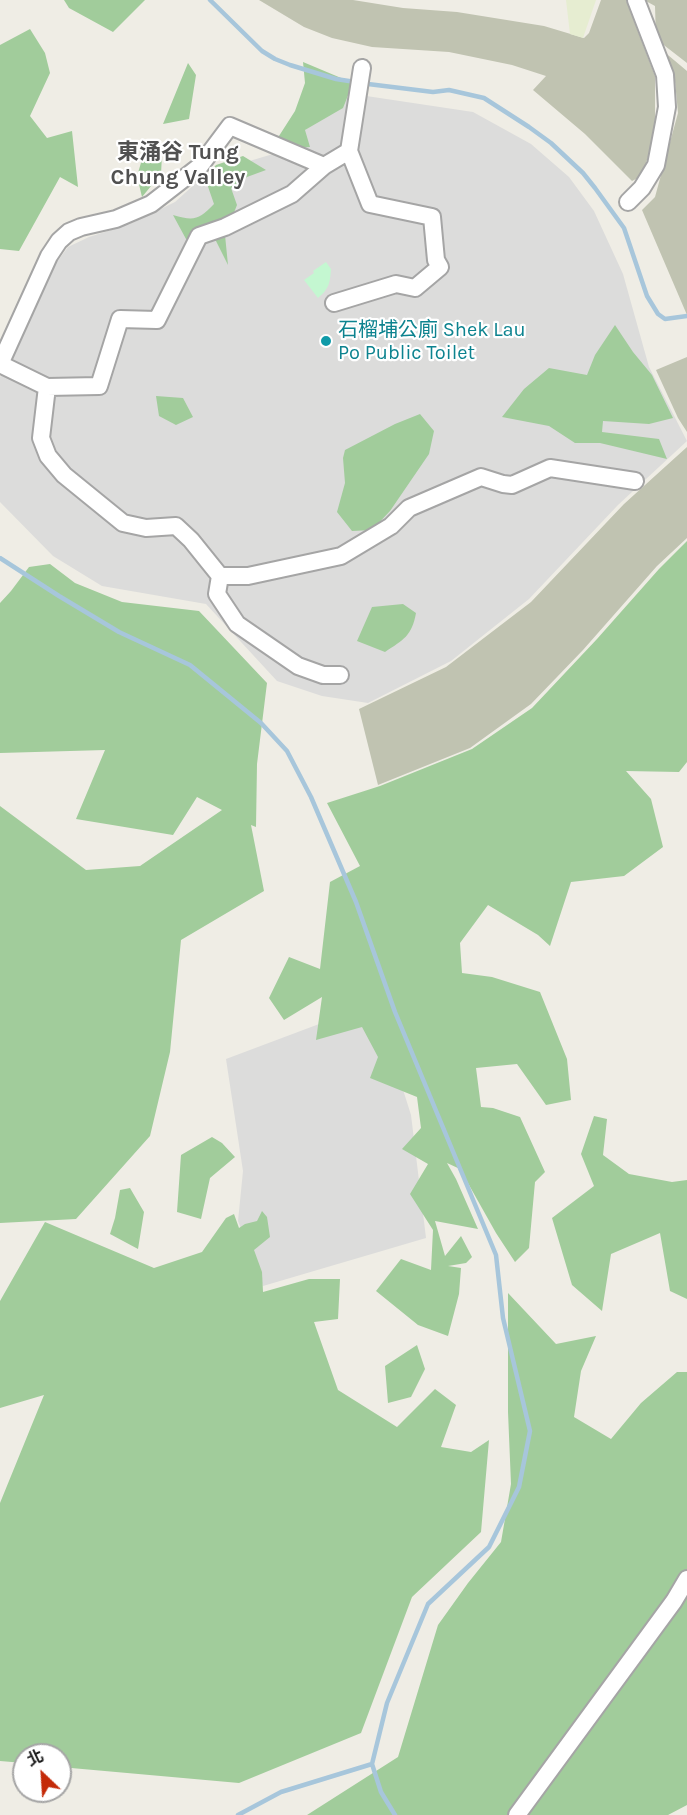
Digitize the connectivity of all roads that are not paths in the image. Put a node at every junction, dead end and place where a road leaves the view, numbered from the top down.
1 (636, 0) edge
2 (361, 79) dead end
3 (349, 151) junction
4 (324, 166) junction
5 (628, 202) dead end
6 (334, 303) dead end
7 (0, 364) edge
8 (47, 387) junction
9 (635, 481) dead end
10 (220, 576) junction
11 (340, 675) dead end
12 (687, 1579) edge
13 (517, 1815) edge

1 - 5 street
2 - 3 street
3 - 4 street
3 - 6 street
4 - 7 street
4 - 8 street
7 - 8 street
8 - 10 street
9 - 10 street
10 - 11 street
12 - 13 street

